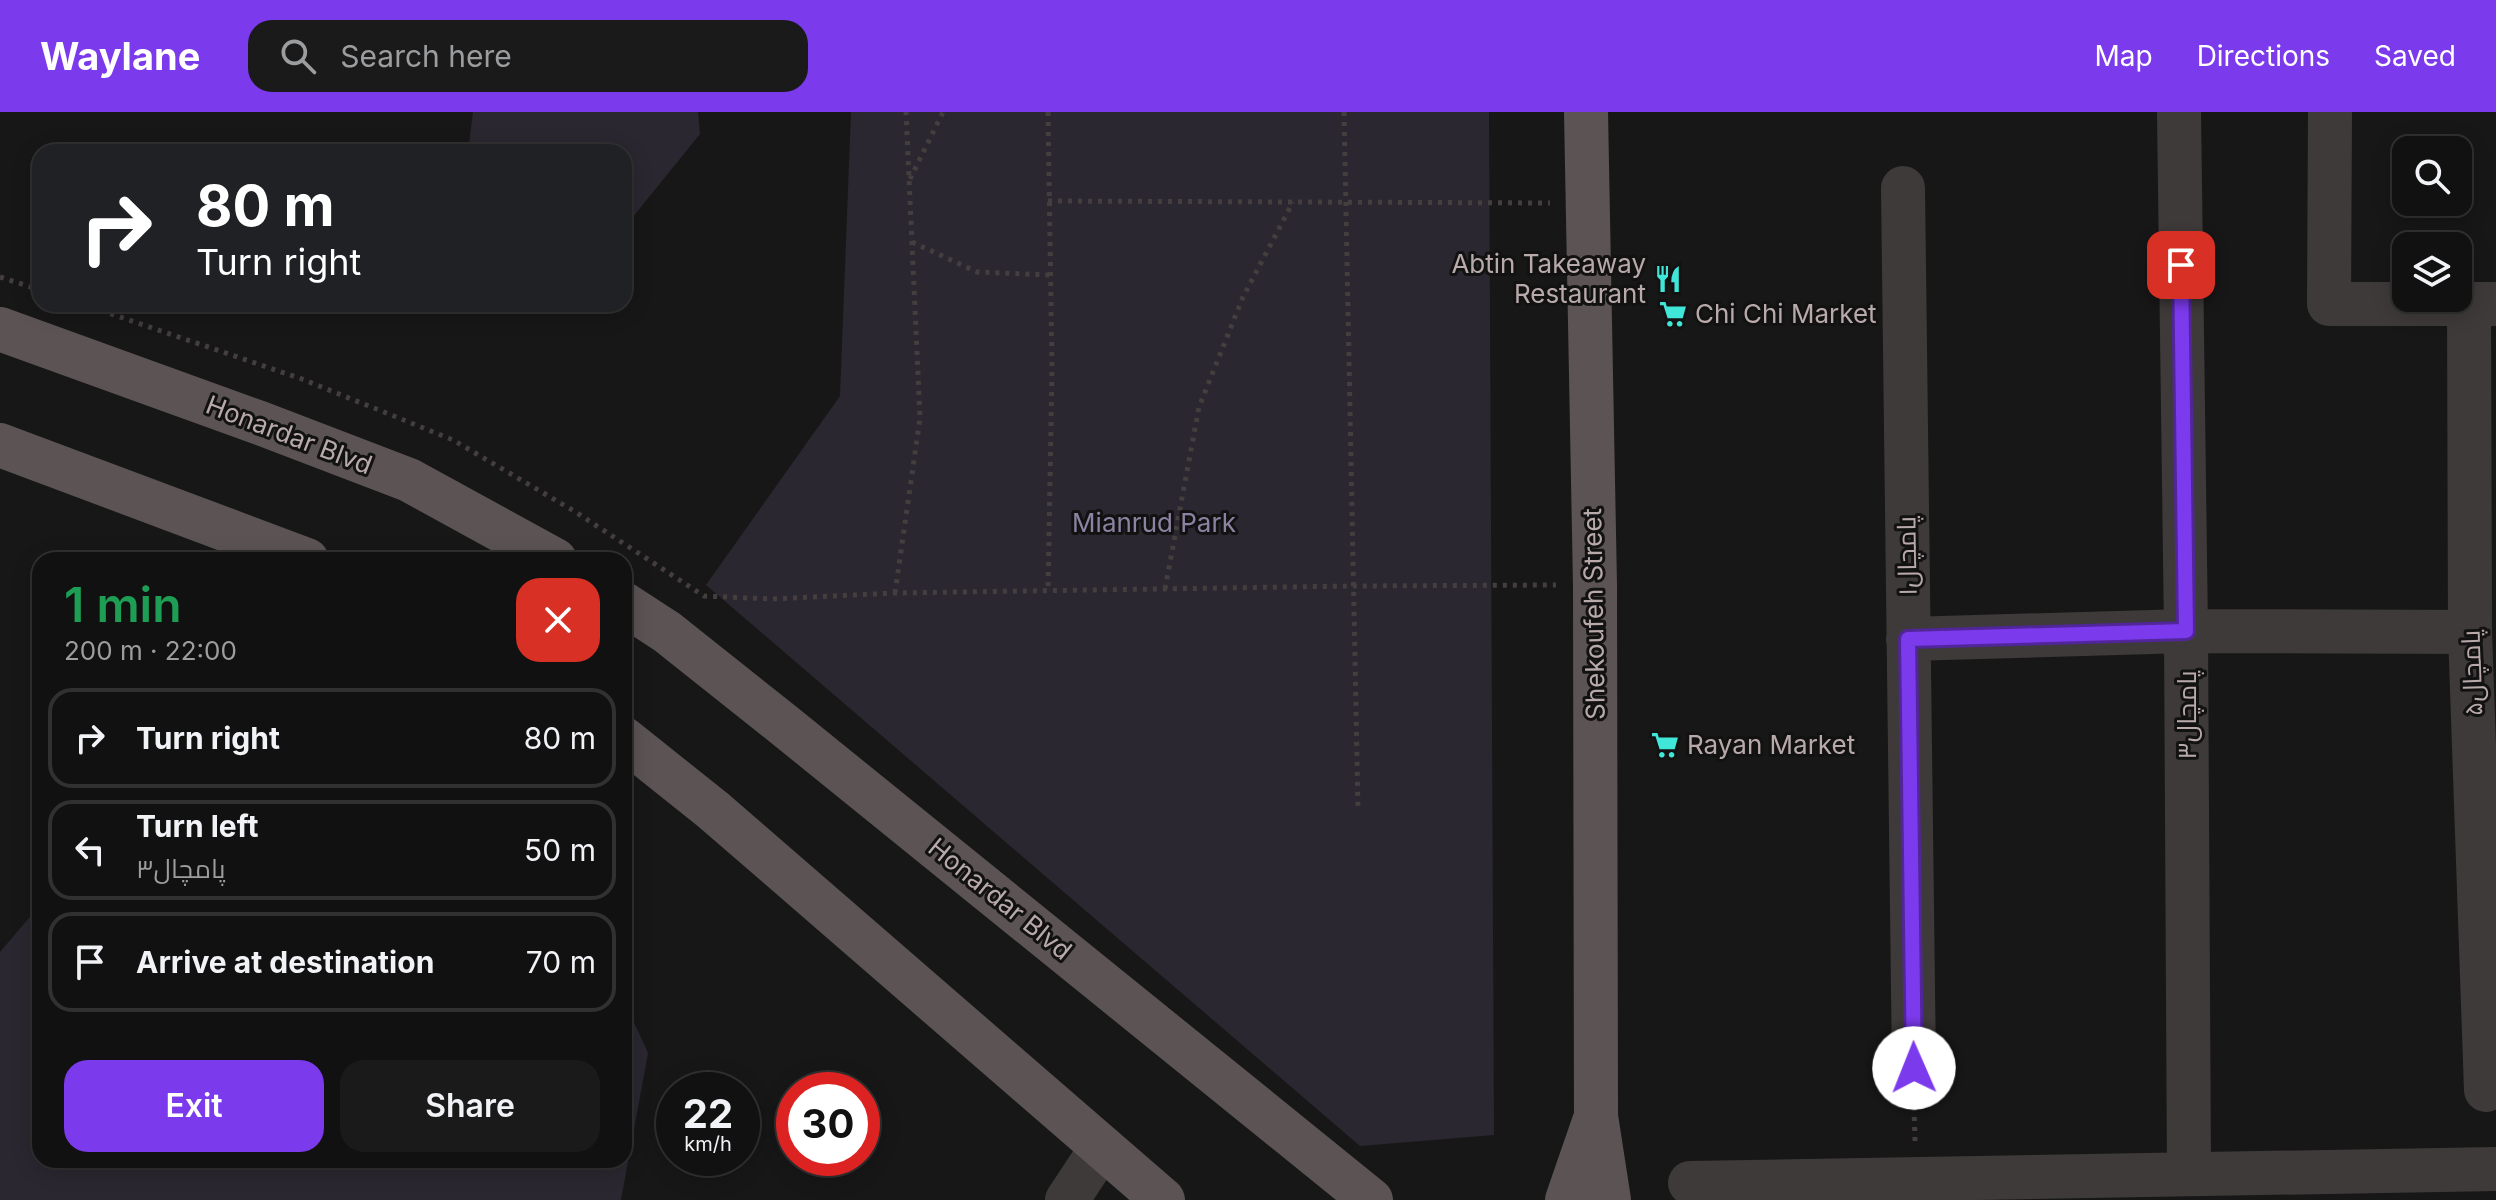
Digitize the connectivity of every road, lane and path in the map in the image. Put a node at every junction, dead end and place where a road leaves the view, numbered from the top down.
1 (906, 112) edge
2 (943, 112) edge
3 (1048, 112) edge
4 (1344, 112) edge
5 (1586, 112) edge
6 (2179, 112) edge
7 (2330, 112) edge
8 (909, 180) junction
9 (1903, 188) dead end
10 (1048, 201) junction
11 (1345, 201) junction
12 (1293, 202) junction
13 (1587, 203) junction
14 (912, 242) junction
15 (1050, 275) junction
16 (0, 277) edge
17 (32, 288) edge
18 (2482, 304) edge
19 (6, 331) edge
20 (0, 445) edge
21 (286, 552) edge
22 (540, 552) edge
23 (1595, 585) junction
24 (1352, 586) junction
25 (1165, 589) junction
26 (1048, 591) junction
27 (895, 593) junction
28 (704, 596) dead end
29 (632, 609) edge
30 (2186, 631) junction
31 (2470, 632) junction
32 (1908, 639) junction
33 (632, 745) edge
34 (1358, 809) dead end
35 (1914, 1068) joint
36 (2486, 1090) dead end
37 (1596, 1116) junction
38 (1102, 1147) junction
39 (2496, 1169) edge
40 (2189, 1174) junction
41 (1915, 1178) junction
42 (1690, 1183) dead end
43 (1067, 1200) edge
44 (1163, 1200) edge
45 (1371, 1200) edge
46 (1567, 1200) edge
47 (1609, 1200) edge

1 - 8 path
2 - 8 path
3 - 10 path
4 - 11 path
5 - 13 main road, Shekoufeh Street
6 - 30 street, پامچال۳
7 - 18 street
8 - 14 path
9 - 32 street, پامچال۱
10 - 12 path
10 - 15 path
11 - 12 path
11 - 13 path
11 - 24 path
12 - 25 path
13 - 23 main road, Shekoufeh Street
14 - 15 path
14 - 27 path
15 - 26 path
16 - 17 path
18 - 31 street, پامچال۵
19 - 22 main road, Honardar Blvd
20 - 21 main road
23 - 24 path
23 - 37 main road, Shekoufeh Street
24 - 25 path
24 - 34 path
25 - 26 path
26 - 27 path
27 - 28 path
29 - 45 main road, Honardar Blvd
30 - 31 street
30 - 32 street
30 - 40 street, پامچال۳
31 - 36 street, پامچال۵
32 - 35 street, پامچال۱
33 - 38 main road
35 - 41 path
37 - 46 main road, Shekoufeh Street
37 - 47 main road, Shekoufeh Street
38 - 43 street
38 - 44 main road
39 - 40 street
40 - 41 street
41 - 42 street

